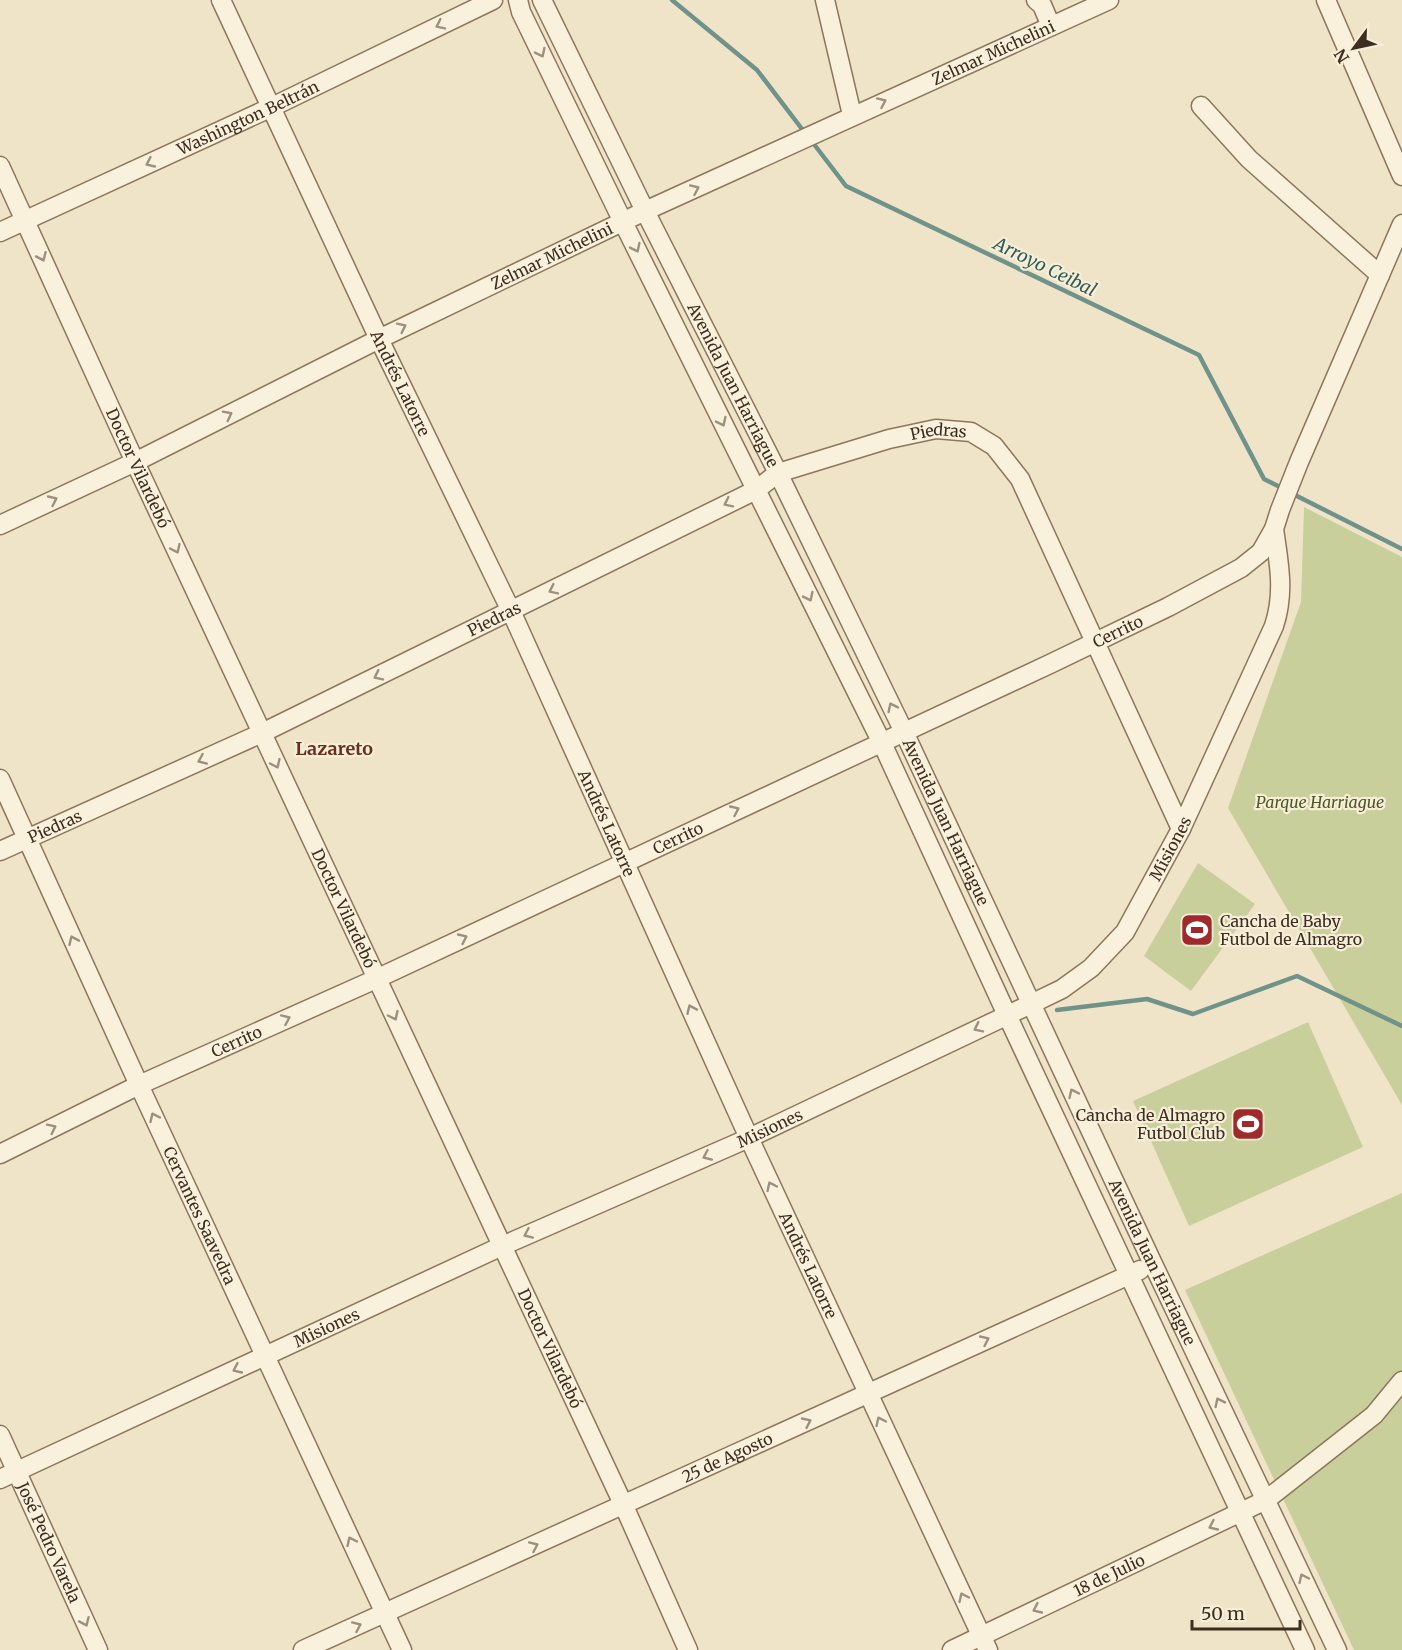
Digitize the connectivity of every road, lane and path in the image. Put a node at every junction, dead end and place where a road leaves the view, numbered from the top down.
1 (221, 0) edge
2 (493, 0) edge
3 (518, 0) edge
4 (542, 0) edge
5 (825, 0) edge
6 (1036, 0) edge
7 (1109, 0) edge
8 (1326, 0) edge
9 (1073, 7) edge
10 (1052, 26) junction
11 (1201, 106) dead end
12 (272, 107) junction
13 (852, 115) junction
14 (0, 166) edge
15 (1402, 176) edge
16 (645, 211) junction
17 (25, 220) junction
18 (623, 222) junction
19 (1402, 224) edge
20 (0, 232) edge
21 (1380, 275) junction
22 (378, 339) junction
23 (135, 462) junction
24 (778, 473) junction
25 (756, 490) junction
26 (0, 525) edge
27 (1274, 530) junction
28 (511, 611) junction
29 (1095, 642) junction
30 (904, 732) junction
31 (262, 733) junction
32 (882, 743) junction
33 (0, 779) edge
34 (1181, 829) junction
35 (27, 839) junction
36 (0, 851) edge
37 (624, 862) junction
38 (376, 978) junction
39 (1031, 1004) junction
40 (1007, 1015) junction
41 (139, 1085) junction
42 (749, 1138) junction
43 (0, 1154) edge
44 (502, 1246) junction
45 (1153, 1264) junction
46 (1130, 1274) junction
47 (264, 1356) junction
48 (1402, 1381) edge
49 (867, 1394) junction
50 (0, 1435) edge
51 (17, 1471) junction
52 (0, 1479) edge
53 (1266, 1500) junction
54 (624, 1506) junction
55 (1240, 1513) junction
56 (385, 1613) junction
57 (984, 1643) edge
58 (98, 1650) edge
59 (303, 1650) edge
60 (402, 1650) edge
61 (688, 1650) edge
62 (952, 1650) edge
63 (1305, 1650) edge
64 (1337, 1650) edge

1 - 12 street, Andrés Latorre
2 -> 12 street, Washington Beltrán
3 -> 18 street, Avenida Juan Harriague
4 - 16 street, Avenida Juan Harriague
5 - 13 street
6 - 10 street
7 - 9 street, Zelmar Michelini
8 - 15 street
9 - 10 street, Zelmar Michelini
13 -> 10 street, Zelmar Michelini
11 - 21 street
12 -> 17 street, Washington Beltrán
12 - 22 street, Andrés Latorre
16 -> 13 street, Zelmar Michelini
14 - 17 street, Doctor Vilardebó
16 - 18 street, Zelmar Michelini
16 - 24 street, Avenida Juan Harriague
17 - 20 street, Washington Beltrán
17 -> 23 street, Doctor Vilardebó
22 -> 18 street, Zelmar Michelini
18 -> 25 street, Avenida Juan Harriague
19 - 21 street
21 - 27 street, Cerrito
23 -> 22 street, Zelmar Michelini
22 - 28 street, Andrés Latorre
26 -> 23 street, Zelmar Michelini
23 -> 31 street, Doctor Vilardebó
24 - 25 street, Piedras
24 - 29 street, Piedras
30 -> 24 street, Avenida Juan Harriague
25 -> 28 street, Piedras
25 -> 32 street, Avenida Juan Harriague
27 - 29 street, Cerrito
27 - 34 street, Misiones
28 -> 31 street, Piedras
28 - 37 street, Andrés Latorre
29 - 30 street, Cerrito
29 - 34 street
30 - 32 street, Cerrito
30 - 39 street, Avenida Juan Harriague
31 -> 35 street, Piedras
31 -> 38 street, Doctor Vilardebó
37 -> 32 street, Cerrito
32 - 40 street, Avenida Juan Harriague
33 - 35 street, Cervantes Saavedra
34 - 39 street, Misiones
35 - 36 street, Piedras
41 -> 35 street, Cervantes Saavedra
38 -> 37 street, Cerrito
42 -> 37 street, Andrés Latorre
41 -> 38 street, Cerrito
38 -> 44 street, Doctor Vilardebó
39 - 40 street, Misiones
45 -> 39 street, Avenida Juan Harriague
40 -> 42 street, Misiones
40 - 46 street, Avenida Juan Harriague
43 -> 41 street, Cerrito
47 -> 41 street, Cervantes Saavedra
42 -> 44 street, Misiones
49 -> 42 street, Andrés Latorre
44 - 47 street, Misiones
44 - 54 street, Doctor Vilardebó
45 - 46 street, 25 de Agosto
53 -> 45 street, Avenida Juan Harriague
49 -> 46 street, 25 de Agosto
46 - 55 street, Avenida Juan Harriague
47 -> 51 street, Misiones
56 -> 47 street, Cervantes Saavedra
48 - 53 street, 18 de Julio
54 -> 49 street, 25 de Agosto
57 -> 49 street, Andrés Latorre
50 - 51 street, José Pedro Varela
51 - 52 street, Misiones
51 -> 58 street, José Pedro Varela
53 - 55 street, 18 de Julio
64 -> 53 street, Avenida Juan Harriague
56 -> 54 street, 25 de Agosto
54 - 61 street, Doctor Vilardebó
55 -> 57 street, 18 de Julio
55 - 63 street, Avenida Juan Harriague
59 -> 56 street, 25 de Agosto
56 - 60 street, Cervantes Saavedra
57 - 62 street, 18 de Julio

